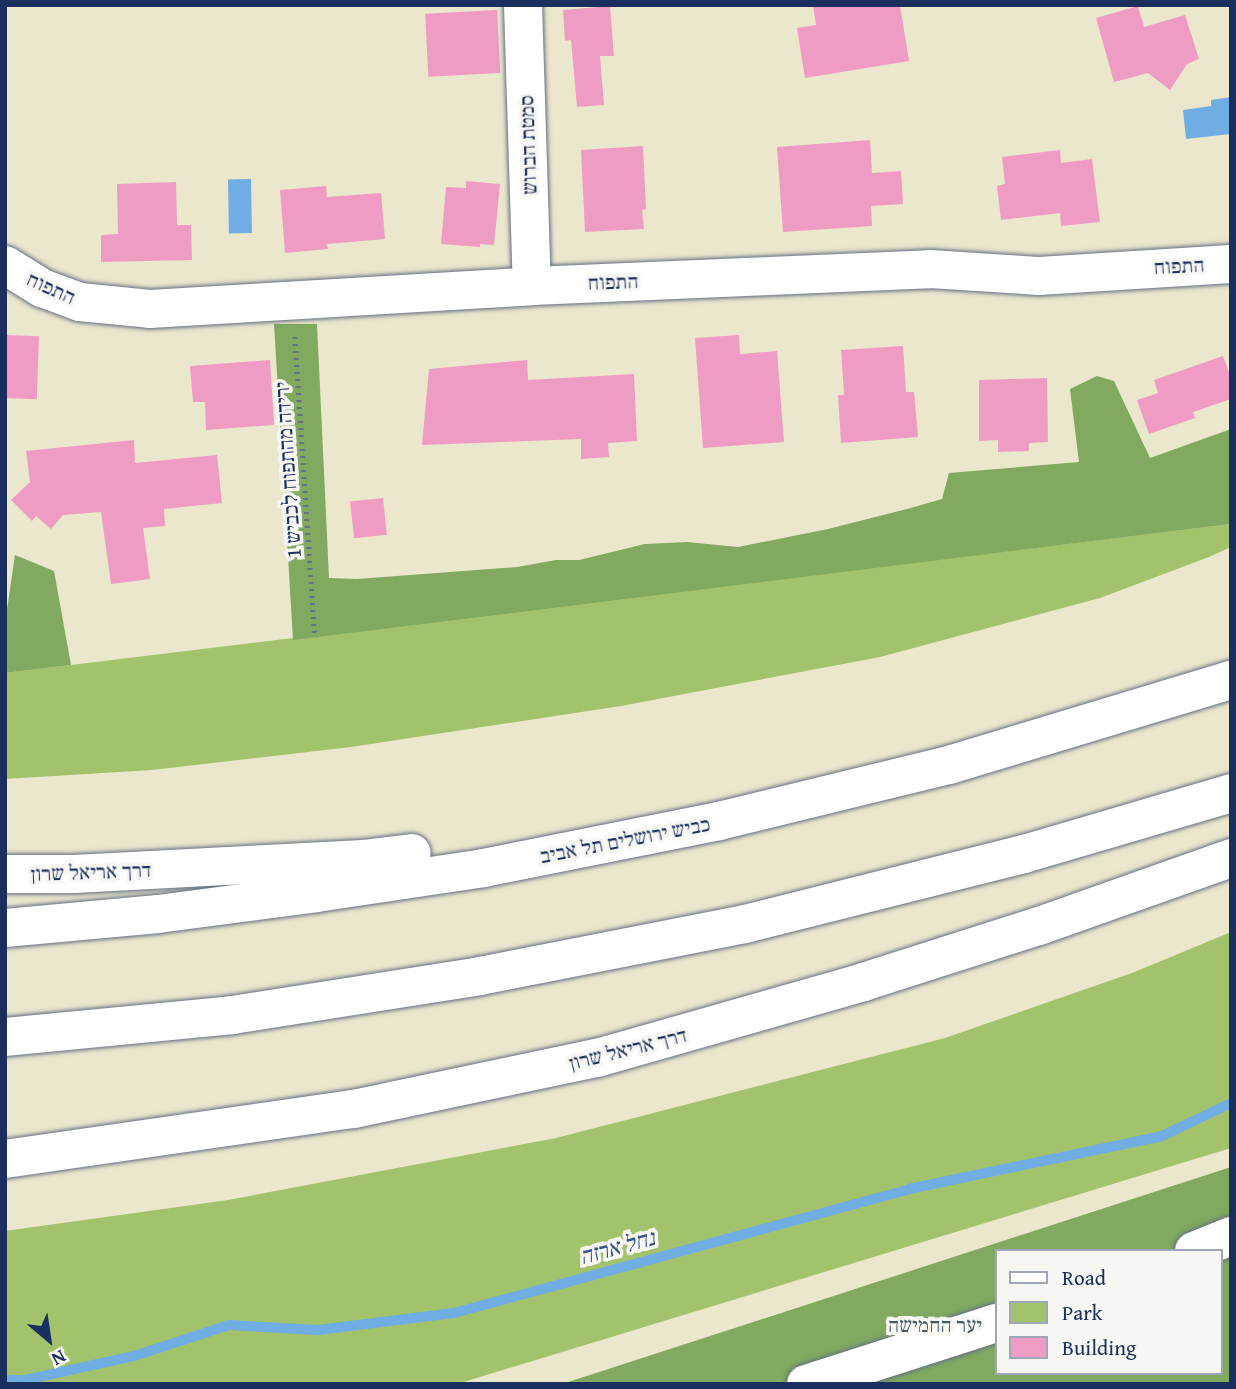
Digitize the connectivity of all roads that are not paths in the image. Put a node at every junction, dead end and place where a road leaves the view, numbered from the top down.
1 (523, 5) edge
2 (1231, 264) edge
3 (5, 265) edge
4 (532, 286) junction
5 (1231, 680) edge
6 (844, 790) junction
7 (1231, 793) edge
8 (1231, 858) edge
9 (5, 874) edge
10 (5, 928) edge
11 (5, 1037) edge
12 (5, 1159) edge
13 (1231, 1236) edge
14 (1199, 1249) edge
15 (995, 1323) edge
16 (806, 1384) edge

1 - 4 main road, סמטת הברוש
2 - 4 main road, התפוח
3 - 4 main road, התפוח
5 - 6 main road, כביש ירושלים תל אביב
6 - 9 main road, דרך אריאל שרון
6 - 10 main road, כביש ירושלים תל אביב
7 - 11 main road
8 - 12 main road, דרך אריאל שרון
13 - 14 main road
15 - 16 main road

